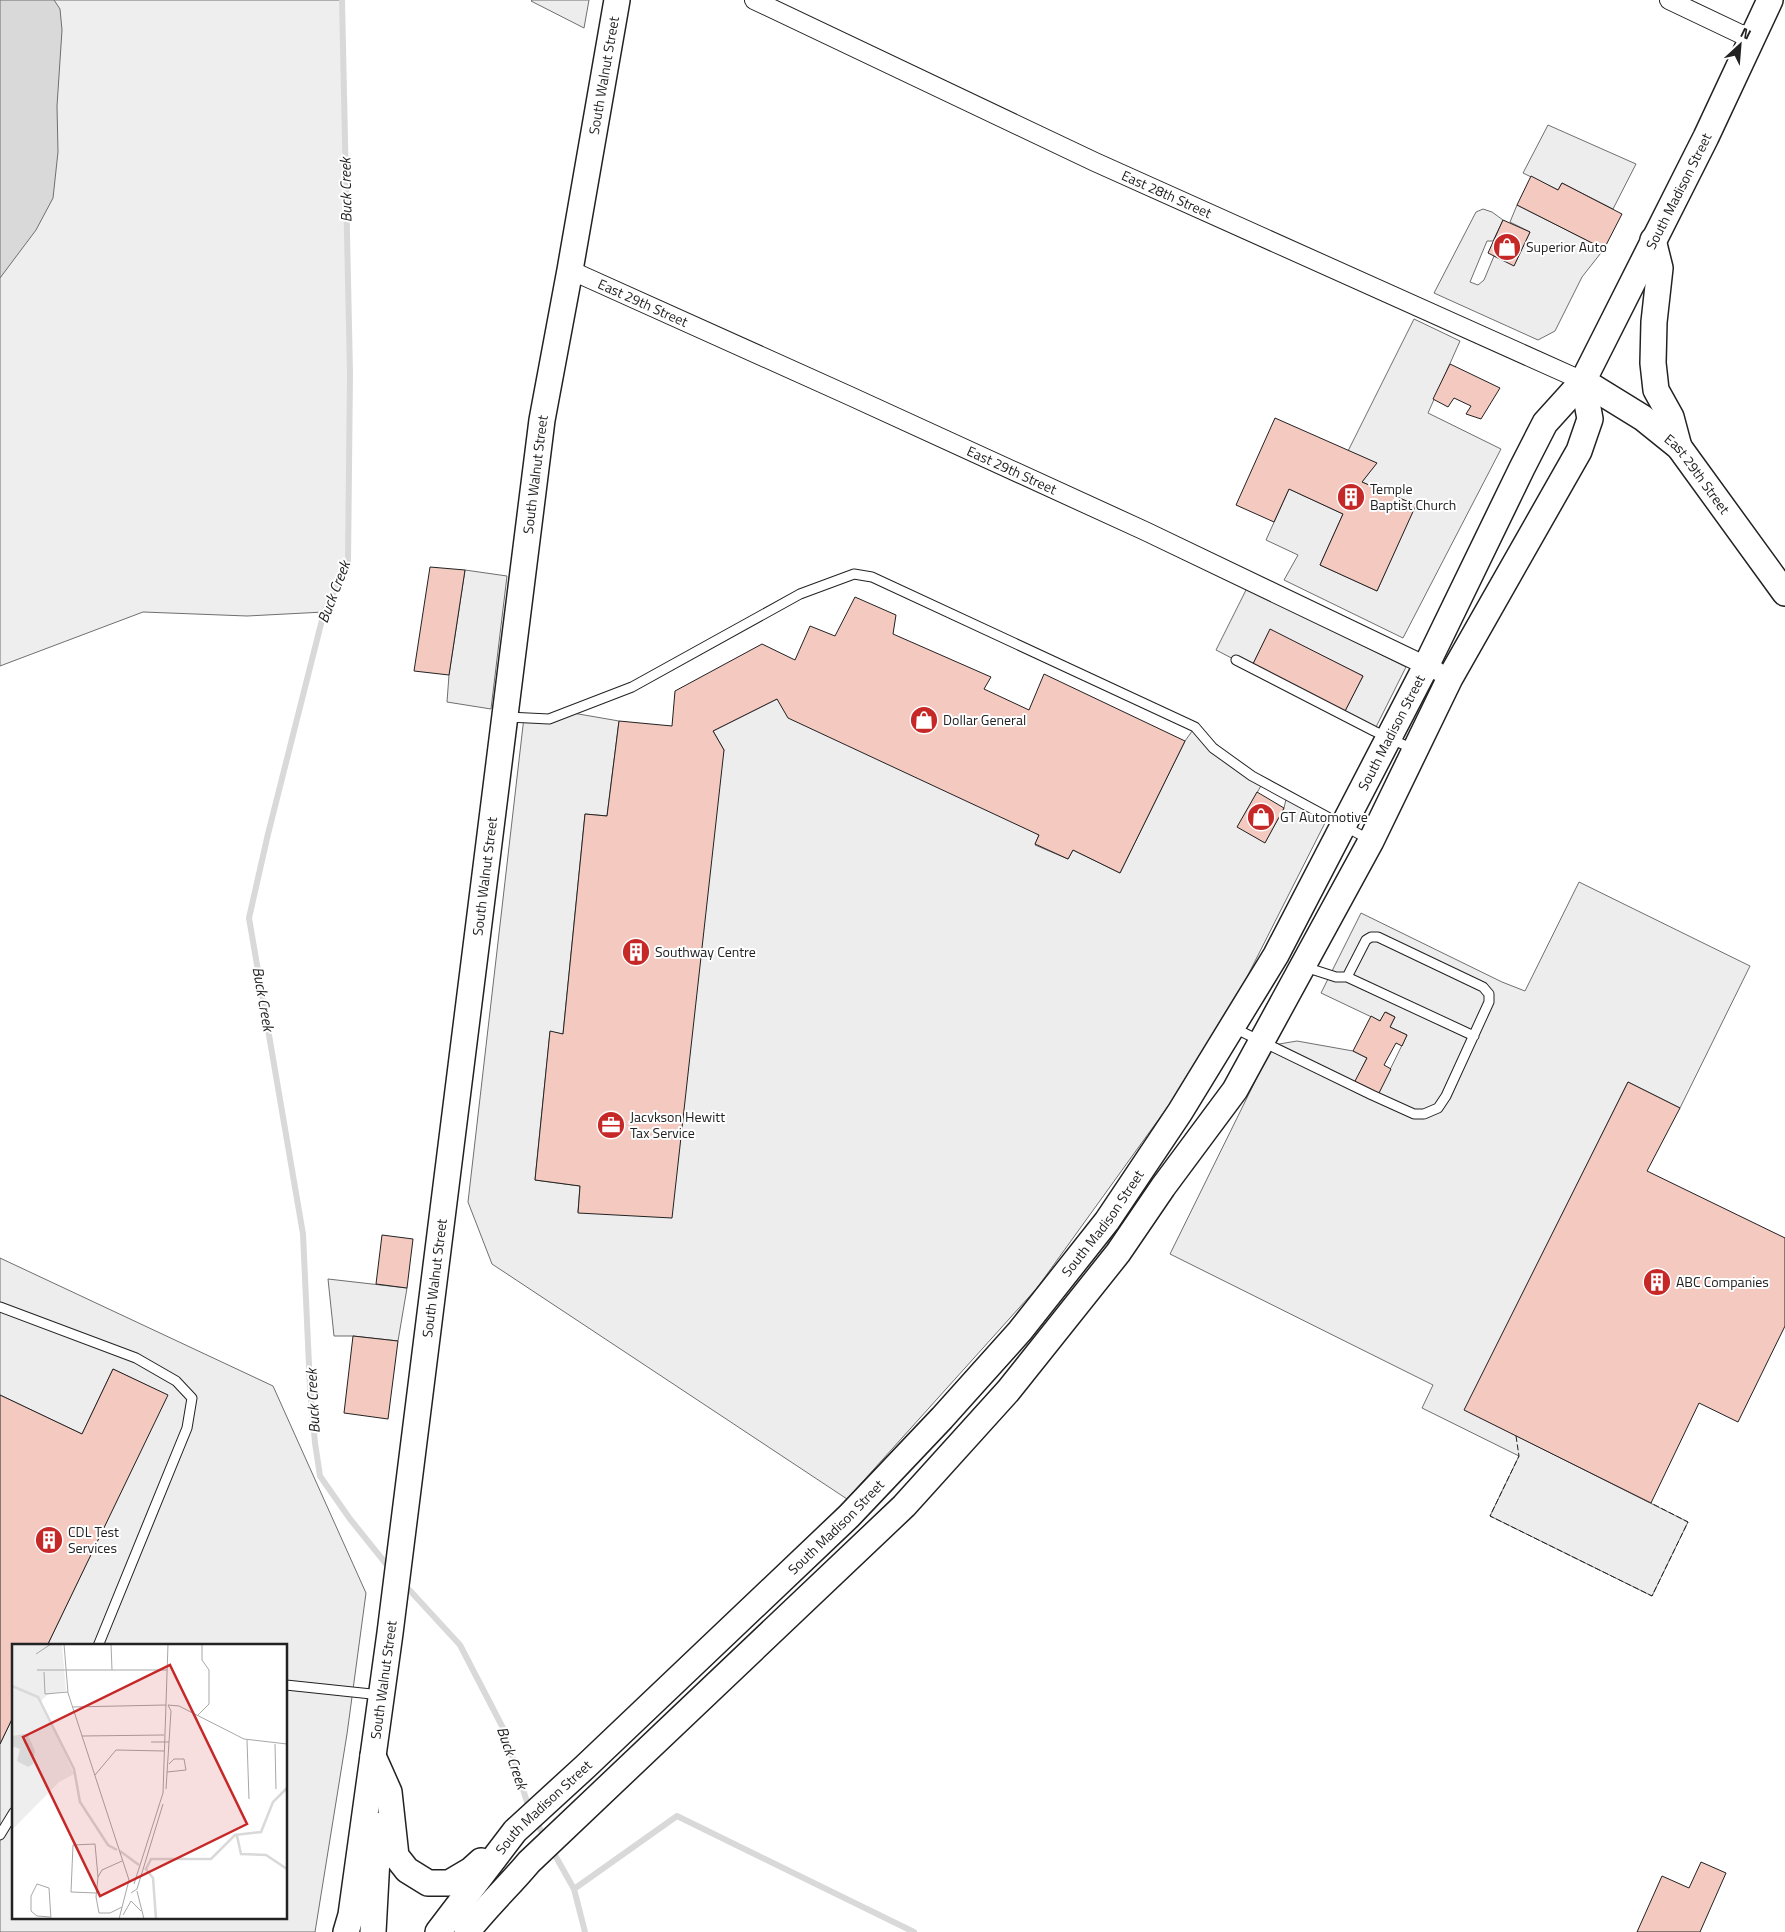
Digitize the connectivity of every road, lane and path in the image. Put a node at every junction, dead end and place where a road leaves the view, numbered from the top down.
1 (617, 0) edge
2 (754, 0) edge
3 (1669, 0) edge
4 (1770, 0) edge
5 (1751, 38) junction
6 (1653, 240) junction
7 (570, 270) junction
8 (1583, 382) junction
9 (1679, 447) junction
10 (1785, 593) edge
11 (1236, 660) dead end
12 (1426, 666) junction
13 (1450, 678) junction
14 (505, 716) junction
15 (1389, 738) junction
16 (1415, 750) junction
17 (1344, 826) junction
18 (1371, 841) junction
19 (1302, 966) junction
20 (1347, 977) junction
21 (1232, 1027) junction
22 (1474, 1036) junction
23 (1262, 1042) junction
24 (0, 1307) edge
25 (99, 1644) edge
26 (288, 1685) edge
27 (381, 1695) junction
28 (373, 1756) junction
29 (12, 1815) edge
30 (518, 1828) junction
31 (0, 1835) edge
32 (346, 1932) edge
33 (372, 1932) edge
34 (438, 1932) edge
35 (467, 1932) edge

1 - 7 main road, South Walnut Street
2 - 8 street, East 28th Street
3 - 5 street
4 - 5 main road, South Madison Street
5 - 6 main road, South Madison Street
6 - 8 main road, South Madison Street
6 - 9 main road
7 - 12 street, East 29th Street
7 - 14 main road, South Walnut Street
8 - 9 main road, East 29th Street
8 - 12 main road, South Madison Street
8 - 13 main road, South Madison Street
9 - 10 main road, East 29th Street
11 - 15 lane
12 - 13 street, East 29th Street
12 - 15 main road, South Madison Street
13 - 16 main road, South Madison Street
14 - 17 lane
14 - 27 main road, South Walnut Street
15 - 16 lane
15 - 17 main road, South Madison Street
16 - 18 main road, South Madison Street
17 - 18 lane
17 - 21 main road, South Madison Street
18 - 19 main road, South Madison Street
19 - 20 lane
19 - 23 main road, South Madison Street
20 - 22 lane
20 - 22 lane
21 - 23 lane
21 - 30 main road, South Madison Street
22 - 23 lane
23 - 35 main road, South Madison Street
24 - 25 lane
26 - 27 lane
27 - 28 main road, South Walnut Street
28 - 30 main road
28 - 32 main road, South Walnut Street
28 - 33 main road, South Walnut Street
29 - 31 lane
30 - 34 main road, South Madison Street

